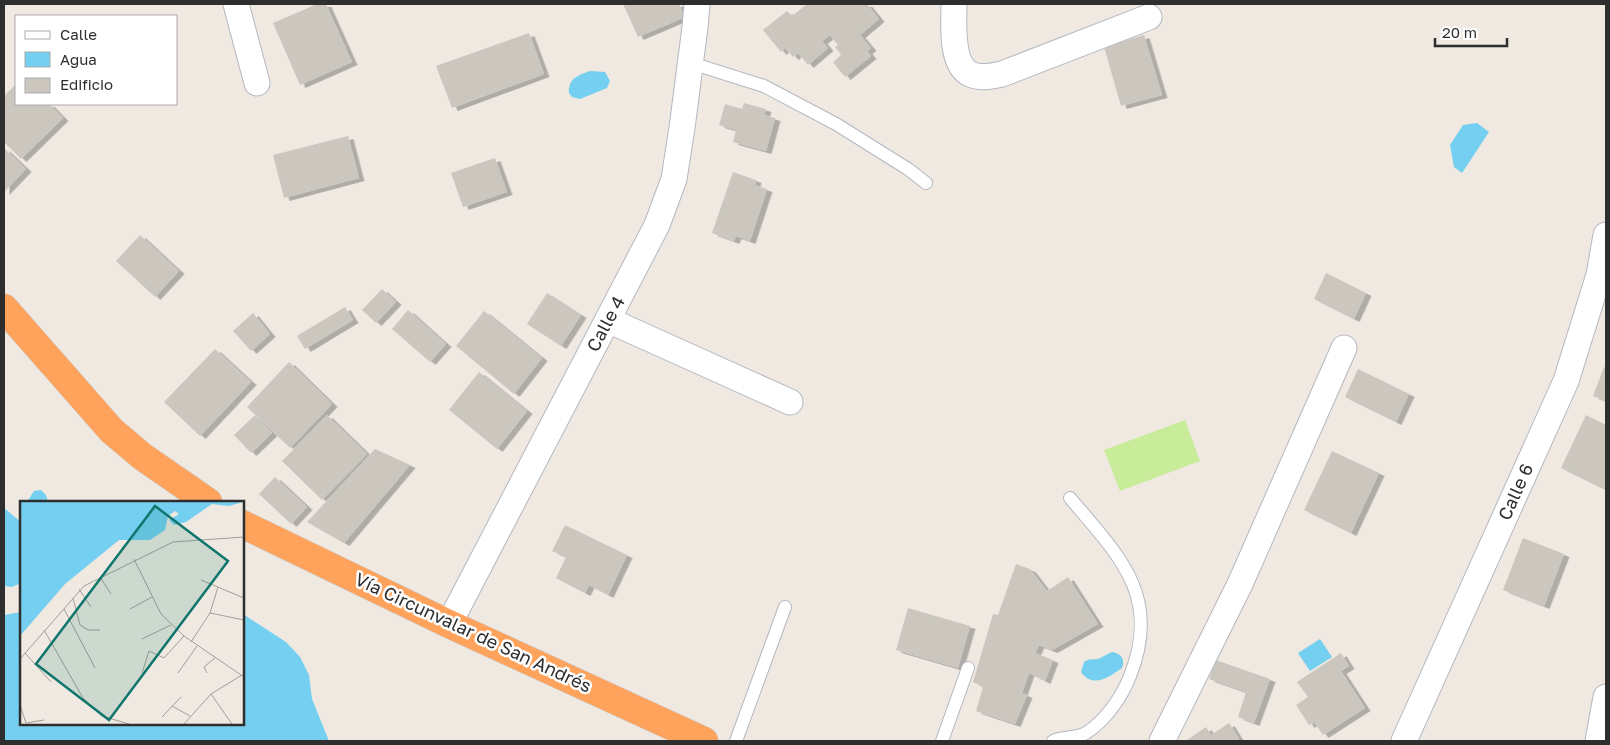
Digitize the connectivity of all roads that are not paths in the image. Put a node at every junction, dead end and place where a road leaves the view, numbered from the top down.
1 (236, 4) edge
2 (697, 4) edge
3 (954, 4) edge
4 (1149, 17) dead end
5 (691, 63) junction
6 (257, 83) dead end
7 (926, 183) dead end
8 (1606, 235) edge
9 (4, 308) edge
10 (608, 320) junction
11 (1344, 348) dead end
12 (790, 402) dead end
13 (1070, 498) dead end
14 (207, 501) edge
15 (244, 525) edge
16 (785, 607) dead end
17 (449, 624) junction
18 (968, 668) dead end
19 (1606, 697) edge
20 (704, 741) edge
21 (736, 741) edge
22 (942, 741) edge
23 (1053, 741) edge
24 (1162, 741) edge
25 (1404, 741) edge
26 (1598, 741) edge

1 - 6 street
2 - 5 street, Calle 4
3 - 4 street
5 - 7 lane
5 - 10 street, Calle 4
8 - 25 street, Calle 6
9 - 14 highway
10 - 12 street
10 - 17 street, Calle 4
11 - 24 street
13 - 23 lane
15 - 17 highway, Vía Circunvalar de San Andrés
16 - 21 lane
17 - 20 highway, Vía Circunvalar de San Andrés
18 - 22 lane
19 - 26 street

